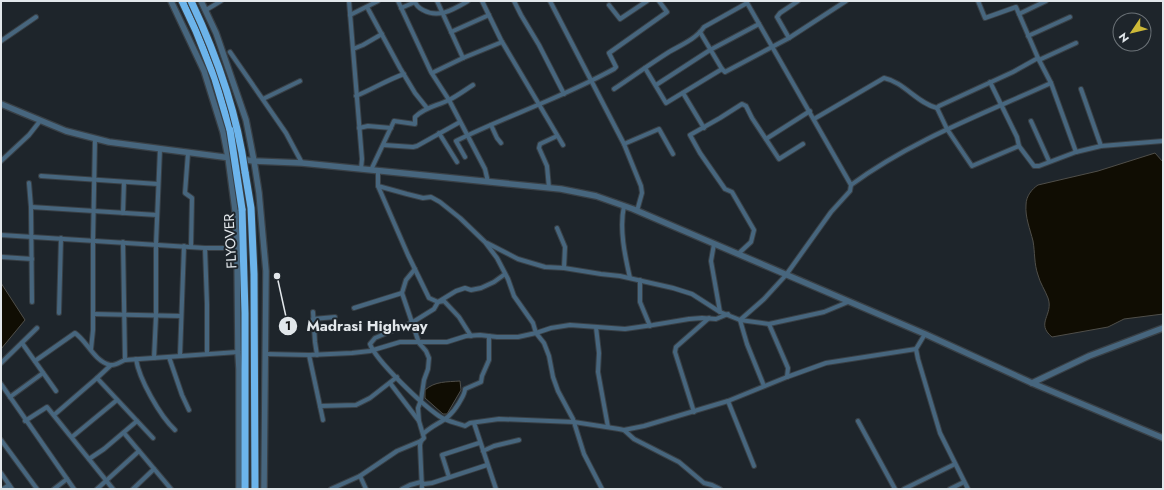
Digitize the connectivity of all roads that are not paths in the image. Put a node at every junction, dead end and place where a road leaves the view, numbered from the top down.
1 (171, 1) edge
2 (191, 1) edge
3 (201, 1) edge
4 (221, 1) edge
5 (349, 1) edge
6 (378, 1) edge
7 (398, 1) edge
8 (438, 1) edge
9 (468, 1) edge
10 (482, 1) edge
11 (514, 1) edge
12 (550, 1) edge
13 (647, 1) edge
14 (659, 1) edge
15 (798, 1) edge
16 (846, 1) edge
17 (978, 1) edge
18 (1014, 1) edge
19 (1046, 1) edge
20 (414, 2) edge
21 (747, 2) edge
22 (183, 3) edge
23 (609, 6) dead end
24 (366, 7) junction
25 (1016, 7) junction
26 (401, 8) junction
27 (206, 10) junction
28 (443, 14) junction
29 (1019, 14) junction
30 (350, 15) junction
31 (489, 15) junction
32 (36, 16) dead end
33 (1070, 17) dead end
34 (759, 24) junction
35 (451, 32) junction
36 (700, 32) junction
37 (382, 34) junction
38 (1028, 36) junction
39 (789, 38) junction
40 (1, 42) edge
41 (502, 42) junction
42 (1076, 43) dead end
43 (772, 46) junction
44 (353, 49) junction
45 (710, 50) junction
46 (230, 52) dead end
47 (463, 58) junction
48 (1038, 59) junction
49 (645, 68) junction
50 (722, 69) junction
51 (432, 73) junction
52 (404, 74) junction
53 (591, 81) junction
54 (300, 82) dead end
55 (990, 82) junction
56 (1051, 83) junction
57 (473, 85) dead end
58 (656, 85) junction
59 (614, 89) dead end
60 (1081, 89) dead end
61 (683, 93) junction
62 (564, 94) junction
63 (356, 96) junction
64 (262, 100) junction
65 (449, 100) junction
66 (1, 104) edge
67 (1000, 104) junction
68 (539, 105) junction
69 (427, 108) junction
70 (937, 108) junction
71 (810, 111) junction
72 (814, 119) junction
73 (40, 121) junction
74 (1031, 121) dead end
75 (460, 122) junction
76 (491, 125) junction
77 (359, 128) junction
78 (392, 128) junction
79 (704, 128) junction
80 (947, 129) junction
81 (439, 133) junction
82 (468, 136) junction
83 (557, 136) junction
84 (96, 139) junction
85 (766, 139) junction
86 (1163, 141) edge
87 (501, 143) dead end
88 (624, 144) junction
89 (803, 144) dead end
90 (384, 145) junction
91 (562, 146) dead end
92 (1019, 146) junction
93 (1101, 146) junction
94 (160, 149) junction
95 (188, 152) junction
96 (1076, 152) junction
97 (674, 154) dead end
98 (228, 157) junction
99 (465, 157) dead end
100 (1, 161) edge
101 (254, 161) junction
102 (457, 162) dead end
103 (1049, 162) junction
104 (302, 163) junction
105 (360, 170) junction
106 (371, 170) junction
107 (378, 171) junction
108 (41, 176) dead end
109 (94, 180) junction
110 (124, 182) junction
111 (488, 182) junction
112 (28, 183) dead end
113 (158, 184) junction
114 (851, 185) junction
115 (378, 186) junction
116 (549, 188) junction
117 (624, 206) junction
118 (31, 207) junction
119 (94, 211) junction
120 (637, 211) junction
121 (123, 213) junction
122 (157, 215) junction
123 (558, 228) dead end
124 (1, 235) edge
125 (32, 236) junction
126 (61, 238) junction
127 (93, 240) junction
128 (123, 242) junction
129 (485, 242) junction
130 (156, 244) junction
131 (714, 244) junction
132 (184, 246) junction
133 (191, 247) junction
134 (205, 248) junction
135 (237, 248) junction
136 (738, 254) junction
137 (2, 257) dead end
138 (32, 259) junction
139 (564, 268) junction
140 (415, 269) junction
141 (505, 274) junction
142 (786, 275) junction
143 (630, 278) junction
144 (640, 280) junction
145 (402, 293) junction
146 (32, 302) dead end
147 (438, 302) junction
148 (848, 302) junction
149 (354, 308) dead end
150 (313, 312) dead end
151 (720, 312) junction
152 (59, 313) dead end
153 (93, 314) junction
154 (728, 314) junction
155 (124, 315) junction
156 (156, 316) junction
157 (181, 316) junction
158 (335, 317) dead end
159 (709, 318) junction
160 (313, 319) junction
161 (740, 320) junction
162 (413, 322) junction
163 (770, 324) junction
164 (650, 326) junction
165 (37, 328) dead end
166 (596, 328) junction
167 (1163, 328) edge
168 (536, 333) junction
169 (925, 334) junction
170 (471, 336) junction
171 (489, 336) junction
172 (22, 343) junction
173 (419, 343) junction
174 (916, 349) junction
175 (91, 350) junction
176 (372, 350) junction
177 (238, 352) junction
178 (207, 354) junction
179 (266, 354) junction
180 (309, 355) junction
181 (317, 355) junction
182 (180, 356) junction
183 (169, 357) junction
184 (154, 358) junction
185 (136, 359) junction
186 (125, 360) junction
187 (35, 361) junction
188 (1, 363) edge
189 (111, 365) junction
190 (43, 372) junction
191 (397, 377) junction
192 (787, 377) junction
193 (97, 378) junction
194 (390, 383) junction
195 (1032, 383) junction
196 (1, 384) edge
197 (764, 386) junction
198 (56, 391) dead end
199 (10, 397) junction
200 (117, 400) junction
201 (421, 400) junction
202 (728, 401) junction
203 (320, 406) junction
204 (189, 410) dead end
205 (694, 412) junction
206 (54, 415) junction
207 (446, 419) junction
208 (323, 420) dead end
209 (26, 421) junction
210 (136, 421) junction
211 (419, 421) junction
212 (858, 421) dead end
213 (574, 422) junction
214 (474, 423) junction
215 (608, 427) junction
216 (174, 430) dead end
217 (624, 430) junction
218 (124, 433) junction
219 (423, 434) junction
220 (72, 438) junction
221 (153, 438) dead end
222 (1163, 438) edge
223 (1, 440) edge
224 (519, 440) dead end
225 (420, 441) junction
226 (479, 443) junction
227 (139, 451) junction
228 (483, 451) junction
229 (89, 459) junction
230 (955, 464) junction
231 (487, 465) junction
232 (754, 466) dead end
233 (154, 468) junction
234 (1, 473) edge
235 (360, 476) junction
236 (449, 477) junction
237 (67, 479) junction
238 (106, 481) junction
239 (421, 482) junction
240 (964, 482) junction
241 (9, 485) junction
242 (337, 488) edge
243 (3, 489) edge
244 (12, 489) edge
245 (37, 489) edge
246 (54, 489) edge
247 (74, 489) edge
248 (97, 489) edge
249 (113, 489) edge
250 (133, 489) edge
251 (170, 489) edge
252 (239, 489) edge
253 (245, 489) edge
254 (255, 489) edge
255 (264, 489) edge
256 (331, 489) edge
257 (366, 489) edge
258 (402, 489) edge
259 (422, 489) edge
260 (496, 489) edge
261 (602, 489) edge
262 (720, 489) edge
263 (895, 489) edge
264 (904, 489) edge
265 (950, 489) edge
266 (968, 489) edge

1 - 98 street
2 - 254 highway, FLYOVER, bridge
3 - 27 street
4 - 27 street
5 - 30 street
6 - 24 street
7 - 26 street
8 - 28 street
9 - 28 street
10 - 31 street
11 - 62 street
12 - 53 street
13 - 23 street
14 - 53 street
15 - 39 street
16 - 39 street
17 - 25 street
18 - 25 street
19 - 29 street
20 - 26 street
20 - 28 street
21 - 34 street
21 - 36 street
22 - 253 highway, FLYOVER, bridge
24 - 30 street
24 - 37 street
25 - 29 street
26 - 51 street
27 - 101 street
28 - 35 street
29 - 38 street
30 - 44 street
31 - 35 street
31 - 41 street
32 - 40 street
33 - 38 street
34 - 43 street
34 - 45 street
35 - 47 street
36 - 45 street
36 - 49 street
37 - 44 street
37 - 52 street
38 - 48 street
39 - 43 street
41 - 47 street
41 - 68 street
42 - 48 street
43 - 50 street
43 - 71 street
44 - 63 street
45 - 50 street
45 - 58 street
46 - 64 street
47 - 51 street
48 - 55 street
48 - 56 street
49 - 58 street
49 - 59 street
50 - 61 street
51 - 65 street
52 - 63 street
52 - 69 street
53 - 62 street
53 - 88 street
54 - 64 street
55 - 67 street
55 - 70 street
56 - 67 street
56 - 96 street
57 - 65 street
58 - 61 street
60 - 93 street
61 - 79 street
62 - 68 street
63 - 77 street
64 - 104 street
65 - 69 street
65 - 75 street
66 - 73 street
67 - 80 street
67 - 92 street
68 - 76 street
68 - 83 street
69 - 78 street
70 - 72 street
70 - 80 street
71 - 72 street
71 - 85 street
72 - 114 street
73 - 84 street
73 - 100 street
74 - 103 street
75 - 81 street
75 - 82 street
76 - 82 street
76 - 87 street
77 - 78 street
77 - 105 street
78 - 90 street
79 - 85 street
79 - 136 street
80 - 92 street
80 - 114 street
81 - 90 street
81 - 102 street
82 - 99 street
82 - 111 street
83 - 91 street
83 - 116 street
84 - 94 street
84 - 109 street
85 - 89 street
86 - 93 street
88 - 97 street
88 - 120 street
90 - 106 street
92 - 103 street
93 - 96 street
94 - 95 street
94 - 113 street
95 - 98 street
95 - 133 street
96 - 103 street
98 - 101 street
98 - 135 street
101 - 104 street
101 - 179 street
104 - 105 street
105 - 106 street
106 - 107 street
107 - 111 street
107 - 115 street
108 - 109 street
109 - 110 street
109 - 119 street
110 - 113 street
110 - 121 street
111 - 116 street
112 - 118 street
113 - 122 street
114 - 142 street
115 - 129 street
115 - 140 street
116 - 117 street
117 - 120 street
117 - 143 street
118 - 119 street
118 - 125 street
119 - 121 street
119 - 127 street
120 - 131 street
121 - 122 street
122 - 130 street
123 - 139 street
124 - 125 street
125 - 126 street
125 - 138 street
126 - 127 street
126 - 152 street
127 - 128 street
127 - 153 street
128 - 130 street
128 - 155 street
129 - 139 street
129 - 141 street
130 - 132 street
130 - 156 street
131 - 136 street
131 - 151 street
132 - 133 street
132 - 157 street
133 - 134 street
134 - 135 street
134 - 178 street
135 - 177 street
136 - 142 street
137 - 138 street
138 - 146 street
139 - 143 street
140 - 145 street
140 - 147 street
141 - 147 street
141 - 168 street
142 - 148 street
142 - 161 street
143 - 144 street
144 - 151 street
144 - 164 street
145 - 149 street
145 - 162 street
147 - 162 street
147 - 170 street
148 - 163 street
148 - 169 street
150 - 160 street
151 - 154 street
153 - 155 street
153 - 175 street
154 - 159 street
154 - 161 street
155 - 156 street
155 - 186 street
156 - 157 street
156 - 184 street
157 - 182 street
158 - 160 street
159 - 164 street
159 - 205 street
160 - 181 street
161 - 163 street
161 - 197 street
162 - 173 street
162 - 176 street
163 - 192 street
164 - 166 street
165 - 172 street
166 - 168 street
166 - 215 street
167 - 195 street
168 - 171 street
168 - 213 street
169 - 174 street
169 - 195 street
170 - 171 street
170 - 173 street
171 - 207 street
172 - 187 street
172 - 188 street
173 - 176 street
173 - 201 street
174 - 192 street
174 - 230 street
175 - 187 street
175 - 189 street
176 - 181 street
176 - 191 street
177 - 178 street
177 - 252 street
178 - 182 street
179 - 180 street
179 - 255 street
180 - 181 street
180 - 203 street
182 - 183 street
183 - 184 street
183 - 204 street
184 - 185 street
185 - 186 street
185 - 216 street
186 - 189 street
187 - 190 street
189 - 193 street
190 - 198 street
190 - 199 street
191 - 194 street
191 - 201 street
192 - 197 street
193 - 200 street
193 - 206 street
194 - 203 street
194 - 211 street
195 - 222 street
196 - 199 street
197 - 202 street
199 - 209 street
200 - 210 street
200 - 220 street
201 - 207 street
201 - 211 street
202 - 205 street
202 - 232 street
203 - 208 street
205 - 217 street
206 - 209 street
206 - 220 street
207 - 214 street
207 - 219 street
209 - 237 street
210 - 218 street
210 - 221 street
211 - 219 street
212 - 263 street
213 - 214 street
213 - 215 street
213 - 261 street
214 - 226 street
215 - 217 street
217 - 262 street
218 - 227 street
218 - 229 street
219 - 225 street
220 - 229 street
223 - 245 street
224 - 228 street
225 - 235 street
225 - 239 street
226 - 228 street
226 - 236 street
227 - 233 street
227 - 238 street
228 - 231 street
229 - 238 street
230 - 240 street
230 - 264 street
231 - 236 street
231 - 260 street
233 - 250 street
233 - 251 street
234 - 241 street
235 - 242 street
235 - 257 street
236 - 239 street
237 - 246 street
237 - 247 street
238 - 248 street
238 - 249 street
239 - 258 street
239 - 259 street
240 - 265 street
240 - 266 street
241 - 243 street
241 - 244 street
242 - 256 street

